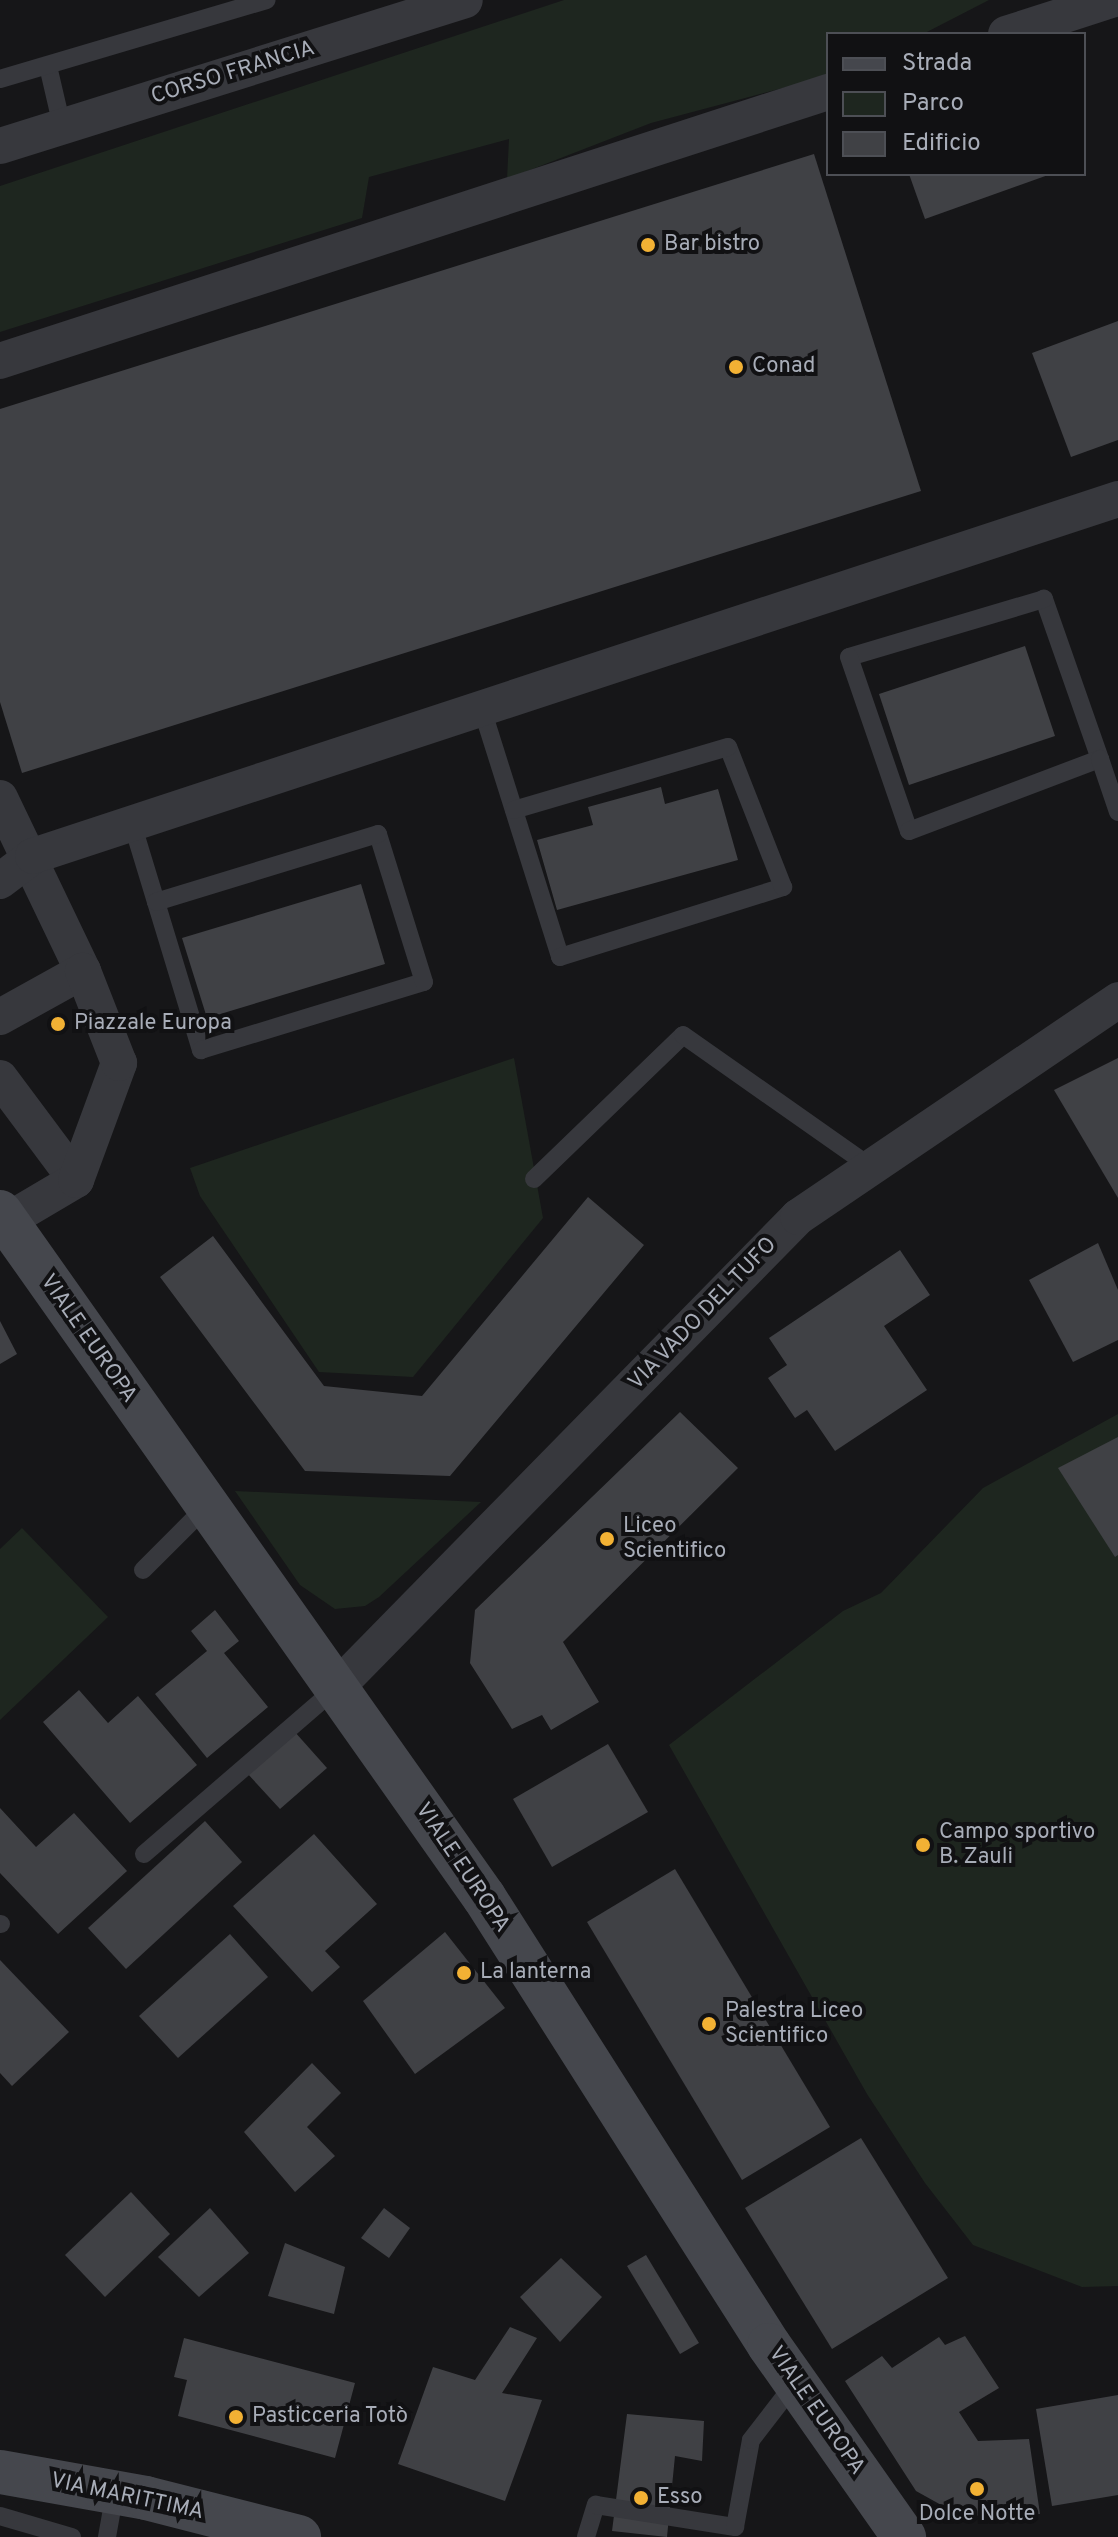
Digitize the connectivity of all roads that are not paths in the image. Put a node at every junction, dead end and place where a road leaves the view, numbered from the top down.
1 (267, 0) edge
2 (465, 0) edge
3 (1115, 2) edge
4 (395, 10) edge
5 (1013, 32) edge
6 (48, 66) junction
7 (0, 79) edge
8 (826, 93) edge
9 (62, 126) junction
10 (0, 146) edge
11 (0, 361) edge
12 (1118, 499) edge
13 (482, 709) junction
14 (1100, 759) junction
15 (0, 798) edge
16 (514, 810) junction
17 (1118, 812) edge
18 (132, 823) junction
19 (33, 856) junction
20 (0, 881) edge
21 (156, 902) junction
22 (83, 971) junction
23 (1118, 1000) edge
24 (0, 1017) edge
25 (0, 1078) edge
26 (871, 1167) junction
27 (534, 1179) dead end
28 (76, 1180) junction
29 (2, 1220) edge
30 (204, 1509) junction
31 (143, 1570) dead end
32 (336, 1688) junction
33 (144, 1854) dead end
34 (795, 2383) junction
35 (115, 2492) junction
36 (9, 2496) edge
37 (245, 2530) edge
38 (72, 2537) edge
39 (107, 2537) edge
40 (299, 2537) edge
41 (586, 2537) edge
42 (904, 2537) edge

1 - 6 lane
2 - 4 street, CORSO FRANCIA
3 - 5 street
4 - 9 street, CORSO FRANCIA
6 - 7 lane
6 - 9 lane
8 - 11 street
9 - 10 street, CORSO FRANCIA
12 - 13 street
13 - 16 lane
13 - 18 street
14 - 14 lane
14 - 17 lane
15 - 19 street
16 - 16 lane
18 - 19 street
18 - 21 lane
19 - 20 street
19 - 22 street
21 - 21 lane
22 - 24 street
22 - 28 street
23 - 26 street, VIA VADO DEL TUFO
25 - 28 street
26 - 27 lane
26 - 32 street, VIA VADO DEL TUFO
28 - 29 street
29 - 30 street, VIALE EUROPA
30 - 31 lane
30 - 32 street, VIALE EUROPA
32 - 33 lane
32 - 34 street, VIALE EUROPA
34 - 41 lane
34 - 42 street, VIALE EUROPA
35 - 36 street, VIA MARITTIMA
35 - 37 street, VIA MARITTIMA
35 - 39 lane
36 - 38 lane
37 - 40 street, VIA MARITTIMA

